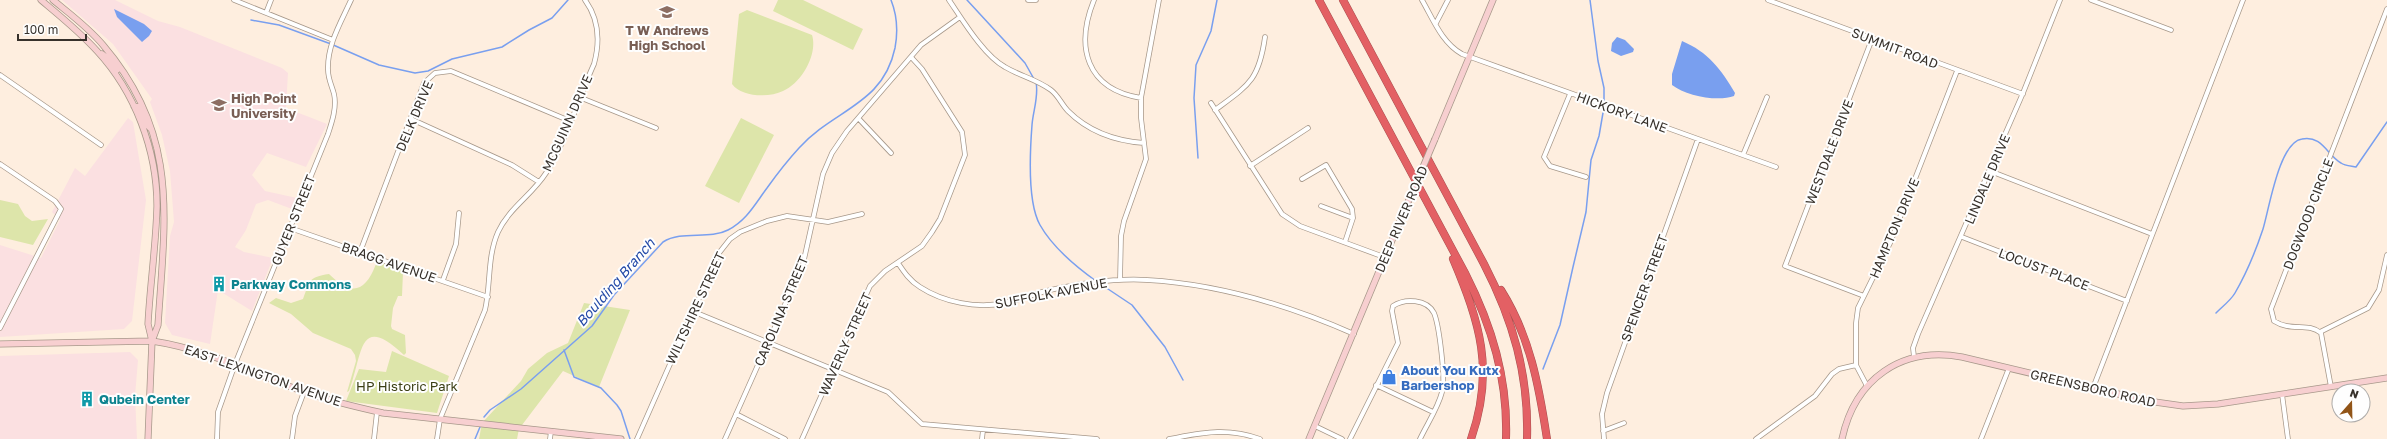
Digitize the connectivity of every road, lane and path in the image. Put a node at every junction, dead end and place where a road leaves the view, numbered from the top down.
1 (41, 0) edge
2 (53, 0) edge
3 (234, 0) edge
4 (271, 0) edge
5 (351, 0) edge
6 (585, 0) edge
7 (948, 0) edge
8 (1028, 0) edge
9 (1036, 0) edge
10 (1094, 0) edge
11 (1159, 0) edge
12 (1319, 0) edge
13 (1343, 0) edge
14 (1422, 0) edge
15 (1448, 0) edge
16 (1493, 0) edge
17 (1768, 0) edge
18 (2060, 0) edge
19 (2091, 0) edge
20 (2243, 0) edge
21 (2387, 9) edge
22 (266, 13) junction
23 (960, 17) junction
24 (1436, 22) junction
25 (2172, 30) dead end
26 (1265, 37) dead end
27 (1872, 39) junction
28 (333, 40) junction
29 (94, 48) junction
30 (912, 57) junction
31 (1469, 57) junction
32 (1957, 71) junction
33 (0, 75) edge
34 (1570, 94) junction
35 (2023, 94) junction
36 (138, 97) junction
37 (579, 97) junction
38 (1767, 97) dead end
39 (1142, 98) junction
40 (1211, 103) dead end
41 (134, 106) junction
42 (1215, 110) junction
43 (411, 119) junction
44 (859, 119) junction
45 (570, 121) junction
46 (656, 128) dead end
47 (1308, 128) dead end
48 (152, 131) junction
49 (1698, 139) junction
50 (1144, 143) junction
51 (101, 145) dead end
52 (891, 153) dead end
53 (1743, 155) junction
54 (0, 164) edge
55 (1250, 166) junction
56 (1776, 167) dead end
57 (1990, 171) junction
58 (1586, 177) dead end
59 (1302, 179) dead end
60 (539, 182) junction
61 (1321, 206) dead end
62 (458, 213) dead end
63 (862, 214) dead end
64 (1353, 218) junction
65 (1437, 220) junction
66 (813, 221) junction
67 (290, 228) junction
68 (2152, 234) junction
69 (1962, 237) junction
70 (1345, 242) junction
71 (360, 252) junction
72 (2387, 256) edge
73 (1384, 257) junction
74 (898, 263) junction
75 (1484, 264) junction
76 (443, 280) junction
77 (1120, 280) junction
78 (1864, 296) junction
79 (488, 297) junction
80 (2127, 301) junction
81 (692, 311) junction
82 (0, 328) edge
83 (2320, 332) junction
84 (1354, 334) junction
85 (152, 341) junction
86 (768, 342) junction
87 (0, 344) edge
88 (1914, 357) junction
89 (235, 364) junction
90 (1856, 365) junction
91 (2009, 368) junction
92 (834, 370) junction
93 (2387, 378) edge
94 (2352, 383) edge
95 (1376, 385) junction
96 (1867, 386) junction
97 (2331, 386) joint
98 (2092, 388) junction
99 (304, 392) junction
100 (2282, 394) junction
101 (378, 412) junction
102 (1433, 412) junction
103 (736, 414) junction
104 (440, 419) junction
105 (1624, 423) dead end
106 (1314, 426) junction
107 (983, 430) junction
108 (551, 431) junction
109 (1603, 431) junction
110 (598, 437) edge
111 (148, 439) edge
112 (217, 439) edge
113 (292, 439) edge
114 (374, 439) edge
115 (437, 439) edge
116 (550, 439) edge
117 (621, 439) edge
118 (637, 439) edge
119 (725, 439) edge
120 (785, 439) edge
121 (802, 439) edge
122 (982, 439) edge
123 (1097, 439) edge
124 (1169, 439) edge
125 (1260, 439) edge
126 (1309, 439) edge
127 (1342, 439) edge
128 (1350, 439) edge
129 (1420, 439) edge
130 (1471, 439) edge
131 (1506, 439) edge
132 (1527, 439) edge
133 (1547, 439) edge
134 (1604, 439) edge
135 (1756, 439) edge
136 (1842, 439) edge
137 (1981, 439) edge
138 (2288, 439) edge

1 - 29 main road
2 - 36 main road
3 - 22 street
4 - 22 street
5 - 28 street, GUYER STREET
6 - 37 street, MCGUINN DRIVE
7 - 23 street
8 - 9 street
10 - 39 street
11 - 39 street
12 - 65 highway
13 - 75 highway
14 - 24 street, HICKORY LANE
15 - 24 street
16 - 31 main road, DEEP RIVER ROAD
17 - 27 street, SUMMIT ROAD
18 - 35 street, LINDALE DRIVE
19 - 25 street
20 - 68 street
21 - 83 street, DOGWOOD CIRCLE
22 - 28 street
23 - 30 street, CAROLINA STREET
23 - 50 street
24 - 31 street, HICKORY LANE
26 - 42 street
27 - 32 street, SUMMIT ROAD
27 - 78 street, WESTDALE DRIVE
28 - 67 street, GUYER STREET
29 - 36 main road
29 - 41 main road
30 - 44 street, CAROLINA STREET
30 - 74 street, WAVERLY STREET
31 - 34 street, HICKORY LANE
31 - 73 main road, DEEP RIVER ROAD, bridge
32 - 35 street, SUMMIT ROAD
32 - 78 street, HAMPTON DRIVE
33 - 51 street
34 - 49 street, HICKORY LANE
34 - 58 street
35 - 57 street, LINDALE DRIVE
36 - 48 main road
37 - 45 street, MCGUINN DRIVE
37 - 46 street
38 - 53 street
39 - 50 street
40 - 42 street
41 - 48 main road
41 - 85 main road
42 - 55 street
43 - 45 street, DELK DRIVE
43 - 60 street
43 - 71 street, DELK DRIVE
44 - 52 street
44 - 66 street, CAROLINA STREET
45 - 60 street, MCGUINN DRIVE
47 - 55 street
48 - 85 main road
49 - 53 street, HICKORY LANE
49 - 109 street, SPENCER STREET
50 - 77 street
53 - 56 street, HICKORY LANE
54 - 82 street
55 - 70 street
57 - 68 street
57 - 69 street, LINDALE DRIVE
59 - 64 street
60 - 79 street, MCGUINN DRIVE
61 - 64 street
62 - 76 street
63 - 66 street, WILTSHIRE STREET
64 - 70 street
65 - 130 highway
65 - 131 highway
66 - 81 street, WILTSHIRE STREET
66 - 86 street, CAROLINA STREET
67 - 71 street, BRAGG AVENUE
67 - 89 street, GUYER STREET
68 - 80 street
69 - 80 street, LOCUST PLACE
69 - 88 street, LINDALE DRIVE
70 - 73 street
71 - 76 street, BRAGG AVENUE
72 - 83 street
73 - 84 main road, DEEP RIVER ROAD
74 - 77 street, SUFFOLK AVENUE
74 - 92 street, WAVERLY STREET
75 - 132 highway
75 - 133 highway
76 - 79 street, BRAGG AVENUE
77 - 84 street, SUFFOLK AVENUE
78 - 90 street, HAMPTON DRIVE
79 - 104 street, MCGUINN DRIVE
80 - 98 street
81 - 86 street
81 - 118 street, WILTSHIRE STREET
83 - 97 street
84 - 106 main road, DEEP RIVER ROAD
85 - 87 main road, EAST LEXINGTON AVENUE
85 - 89 main road, EAST LEXINGTON AVENUE
85 - 111 main road
86 - 92 street
86 - 103 street, CAROLINA STREET
88 - 91 main road, GREENSBORO ROAD
88 - 96 main road, GREENSBORO ROAD
89 - 99 main road, EAST LEXINGTON AVENUE
89 - 112 street, GUYER STREET
90 - 96 street, HAMPTON DRIVE
90 - 135 street
91 - 98 main road, GREENSBORO ROAD
91 - 137 street
92 - 107 street
92 - 121 street, WAVERLY STREET
93 - 94 main road, GREENSBORO ROAD
95 - 102 street
95 - 102 street
95 - 128 street
96 - 136 main road, GREENSBORO ROAD
97 - 100 main road, GREENSBORO ROAD
98 - 100 main road, GREENSBORO ROAD
99 - 101 main road, EAST LEXINGTON AVENUE
99 - 113 street
100 - 138 street
101 - 104 main road, EAST LEXINGTON AVENUE
101 - 114 street
102 - 129 street
103 - 119 street, CAROLINA STREET
103 - 120 street
104 - 108 main road, EAST LEXINGTON AVENUE
104 - 115 street, MCGUINN DRIVE
105 - 109 street
106 - 126 main road, DEEP RIVER ROAD
106 - 127 street
107 - 122 street
107 - 123 street
108 - 110 main road, EAST LEXINGTON AVENUE
108 - 116 street
109 - 134 street, SPENCER STREET
110 - 117 main road, EAST LEXINGTON AVENUE
124 - 125 street

